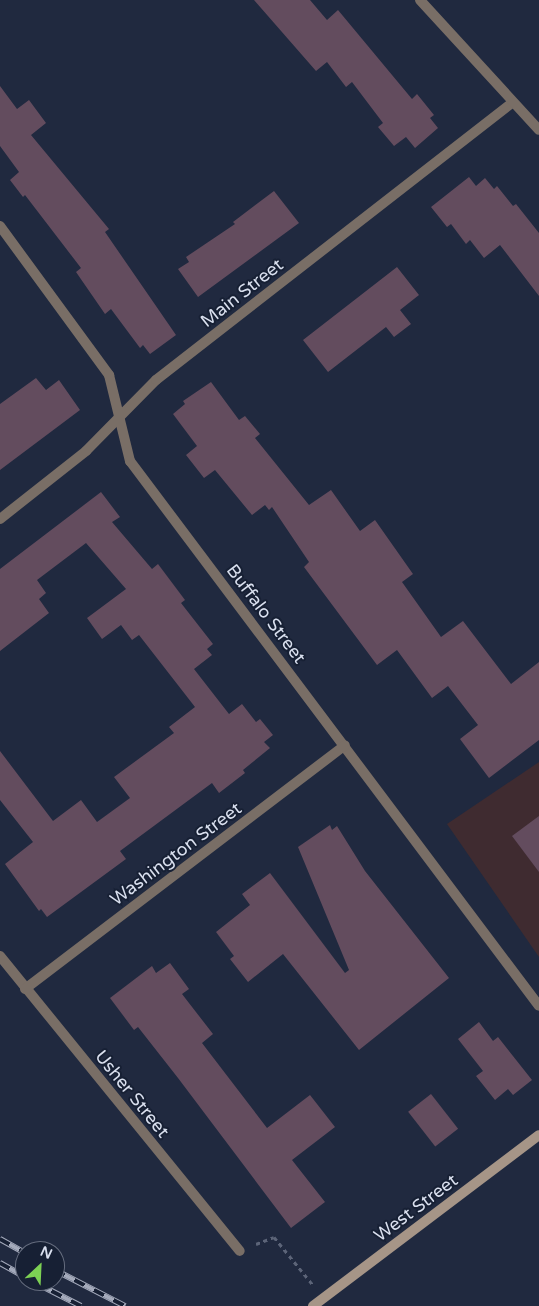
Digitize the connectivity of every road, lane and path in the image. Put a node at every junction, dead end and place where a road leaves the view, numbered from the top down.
1 (420, 0) edge
2 (512, 102) junction
3 (539, 130) edge
4 (0, 226) edge
5 (119, 420) junction
6 (0, 519) edge
7 (345, 745) junction
8 (0, 956) edge
9 (25, 989) junction
10 (539, 1006) edge
11 (539, 1135) edge
12 (274, 1237) dead end
13 (240, 1251) dead end
14 (300, 1269) dead end
15 (313, 1306) edge

1 - 2 street
2 - 3 street
2 - 5 street, Main Street
4 - 5 street, Buffalo Street
5 - 6 street, Main Street
5 - 7 street, Buffalo Street
7 - 9 street, Washington Street
7 - 10 street, Buffalo Street
8 - 9 street, Usher Street
9 - 13 street, Usher Street
11 - 15 main road, West Street
12 - 14 path

